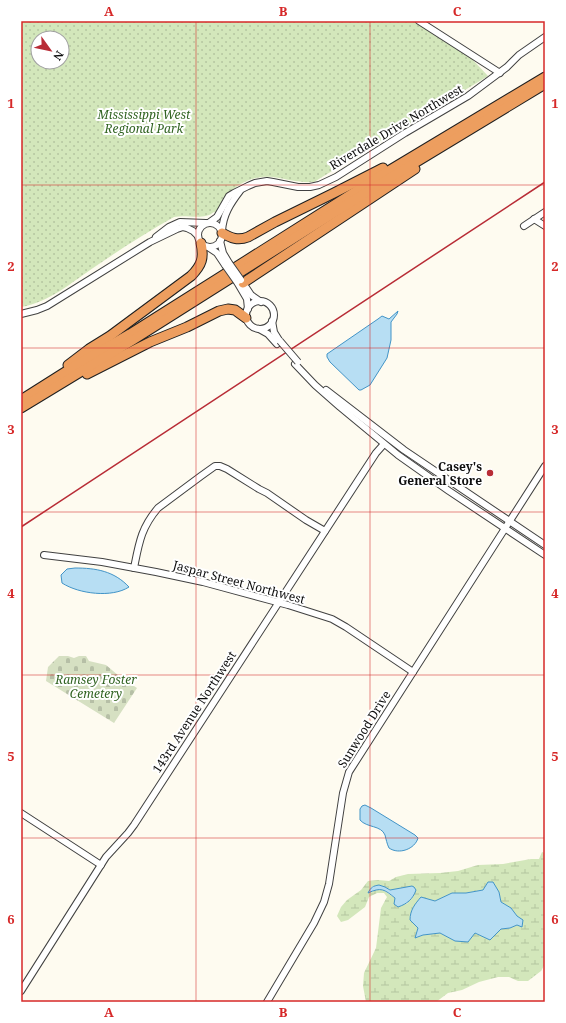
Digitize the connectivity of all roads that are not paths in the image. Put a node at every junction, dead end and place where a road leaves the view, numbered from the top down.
1 (419, 21) edge
2 (545, 37) edge
3 (500, 73) junction
4 (545, 77) edge
5 (545, 84) edge
6 (468, 130) junction
7 (435, 143) junction
8 (242, 189) junction
9 (545, 212) edge
10 (534, 219) junction
11 (208, 223) junction
12 (524, 226) dead end
13 (545, 226) edge
14 (221, 235) junction
15 (150, 242) junction
16 (202, 242) junction
17 (227, 264) junction
18 (240, 281) junction
19 (261, 302) junction
20 (21, 314) edge
21 (247, 314) junction
22 (272, 321) junction
23 (259, 329) junction
24 (279, 343) junction
25 (296, 363) junction
26 (35, 399) junction
27 (21, 400) edge
28 (21, 408) edge
29 (384, 444) junction
30 (545, 466) edge
31 (510, 522) junction
32 (505, 529) junction
33 (325, 531) junction
34 (545, 545) edge
35 (44, 555) dead end
36 (545, 555) edge
37 (134, 568) junction
38 (279, 602) junction
39 (414, 672) junction
40 (21, 813) edge
41 (101, 865) junction
42 (21, 991) edge
43 (268, 1002) edge

1 - 3 street
2 - 3 street, Riverdale Drive Northwest
3 - 8 street, Riverdale Drive Northwest
4 - 7 highway
5 - 6 highway
6 - 18 highway
6 - 26 highway
7 - 14 highway
7 - 27 highway
8 - 11 street, Riverdale Drive Northwest
8 - 14 street
9 - 10 street
10 - 12 street
10 - 13 street
11 - 14 street
11 - 15 street
11 - 16 street
14 - 16 street
14 - 17 street
15 - 16 street
15 - 20 street
16 - 17 street
16 - 27 highway
17 - 18 street, bridge
18 - 19 street
18 - 21 street
19 - 21 street
19 - 22 street
21 - 23 street
21 - 26 highway
22 - 23 street
22 - 24 street
23 - 24 street
24 - 25 street, bridge
25 - 29 street
25 - 31 street
26 - 28 highway
29 - 32 street
29 - 33 street, 143rd Avenue Northwest
30 - 31 street, Sunwood Drive
31 - 32 street, Sunwood Drive
31 - 34 street
32 - 36 street
32 - 39 street, Sunwood Drive
33 - 37 street
33 - 38 street, 143rd Avenue Northwest
35 - 37 street, Jaspar Street Northwest
37 - 38 street, Jaspar Street Northwest
38 - 39 street, Jaspar Street Northwest
38 - 41 street, 143rd Avenue Northwest
39 - 43 street, Sunwood Drive
40 - 41 street
41 - 42 street, 143rd Avenue Northwest

